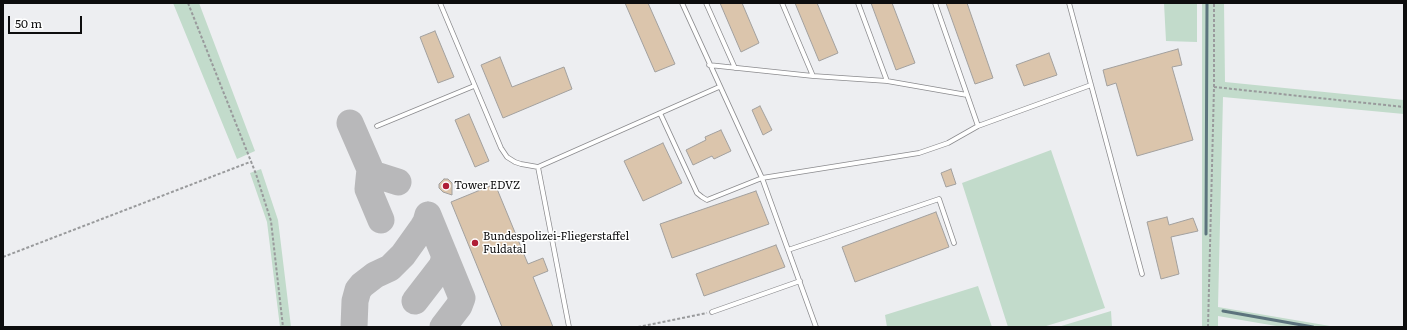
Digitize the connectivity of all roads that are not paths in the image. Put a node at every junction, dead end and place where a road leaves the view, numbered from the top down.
1 (440, 3) edge
2 (682, 3) edge
3 (706, 3) edge
4 (782, 3) edge
5 (858, 3) edge
6 (935, 3) edge
7 (1068, 3) edge
8 (709, 64) junction
9 (735, 68) junction
10 (813, 76) junction
11 (887, 81) junction
12 (1091, 85) junction
13 (474, 86) junction
14 (719, 86) junction
15 (967, 95) junction
16 (660, 113) junction
17 (377, 126) dead end
18 (978, 126) junction
19 (538, 167) junction
20 (762, 178) junction
21 (954, 243) dead end
22 (788, 250) junction
23 (1142, 274) dead end
24 (800, 281) junction
25 (712, 312) road end
26 (569, 327) edge
27 (816, 327) edge

1 - 13 lane
2 - 8 lane
3 - 9 lane
4 - 10 lane
5 - 11 lane
6 - 15 lane
7 - 12 lane
8 - 9 lane
8 - 14 lane
9 - 10 lane
10 - 11 lane
11 - 15 lane
12 - 18 lane
12 - 23 lane
13 - 17 lane
13 - 19 lane
14 - 16 lane
14 - 20 lane
15 - 18 lane
16 - 19 lane
16 - 20 lane
18 - 20 lane
19 - 26 lane
20 - 22 lane
21 - 22 lane
22 - 24 lane
24 - 25 lane
24 - 27 lane

